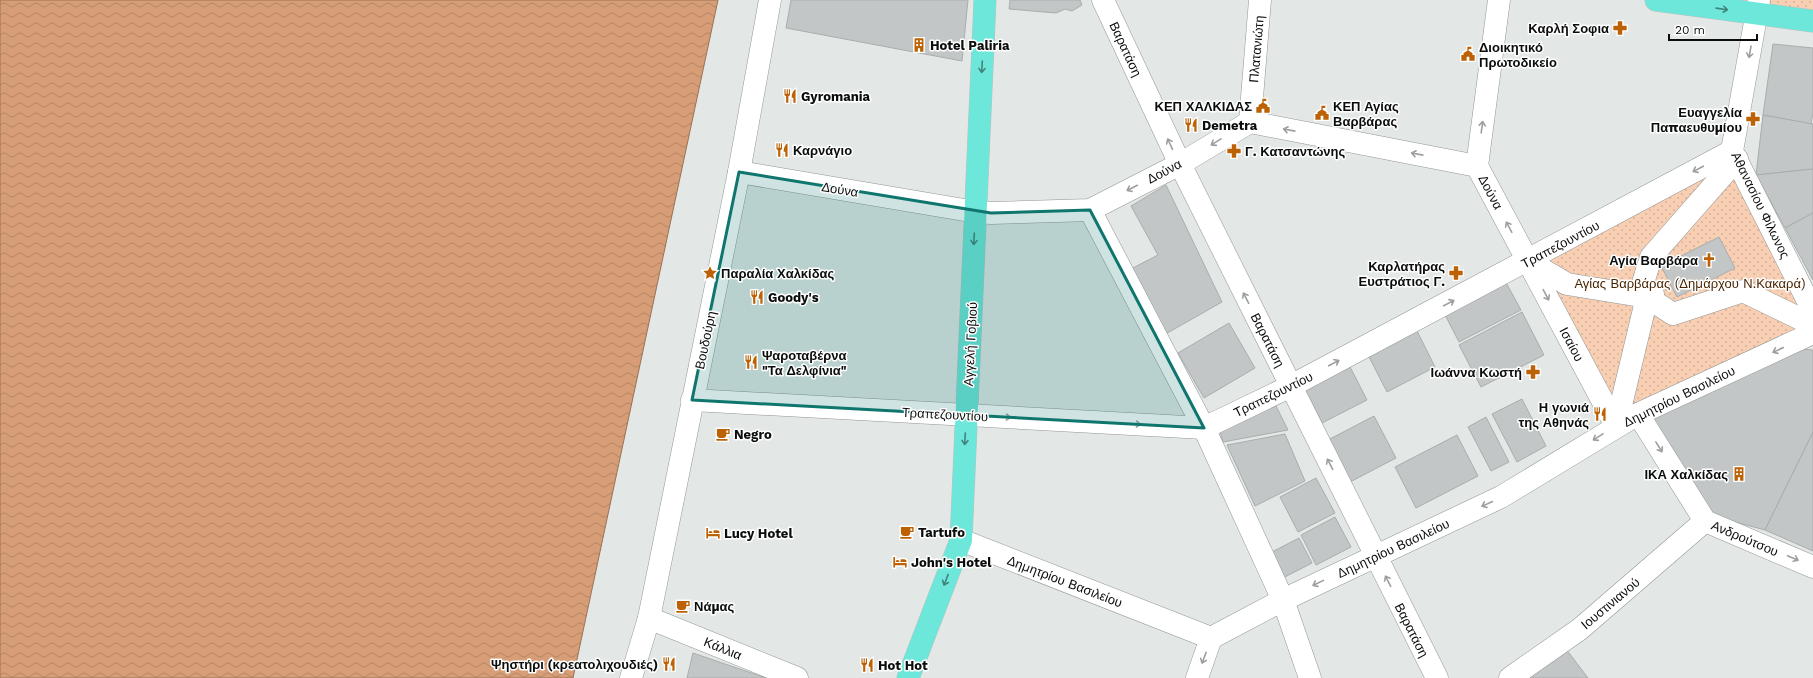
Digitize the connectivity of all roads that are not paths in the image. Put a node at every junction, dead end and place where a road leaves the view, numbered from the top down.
1 (770, 0) edge
2 (985, 0) edge
3 (1103, 0) edge
4 (1260, 0) edge
5 (1499, 0) edge
6 (1656, 0) edge
7 (1757, 7) edge
8 (1813, 21) edge
9 (1250, 122) junction
10 (1735, 155) junction
11 (1180, 164) junction
12 (1477, 166) junction
13 (739, 172) junction
14 (1090, 210) junction
15 (976, 212) junction
16 (1528, 261) junction
17 (1650, 294) junction
18 (1813, 311) edge
19 (1813, 325) edge
20 (1813, 333) edge
21 (1291, 386) junction
22 (692, 400) junction
23 (1638, 414) junction
24 (966, 415) junction
25 (1616, 426) junction
26 (1204, 428) junction
27 (1705, 521) junction
28 (961, 540) junction
29 (1376, 556) junction
30 (1813, 567) edge
31 (1283, 600) junction
32 (649, 618) junction
33 (1211, 638) junction
34 (631, 678) edge
35 (797, 678) edge
36 (908, 678) edge
37 (1196, 678) edge
38 (1310, 678) edge
39 (1437, 678) edge
40 (1510, 678) edge

1 - 13 street, Βουδούρη
2 -> 15 main road, Αγγελή Γοβιού
11 -> 3 street, Βαρατάση
4 - 9 street, Πλατανιώτη
12 -> 5 street
6 -> 7 main road
7 - 8 main road
7 -> 10 street, Αθανασίου Φίλωνος
9 -> 11 street, Δούνα
12 -> 9 street, Δούνα
10 -> 16 street, Τραπεζουντίου
10 - 17 street
10 - 18 street, Αθανασίου Φίλωνος
11 -> 14 street, Δούνα
21 -> 11 street, Βαρατάση
16 -> 12 street, Δούνα
13 - 15 street, Δούνα
13 - 22 street, Βουδούρη
14 - 15 street, Δούνα
14 - 26 street
15 -> 24 main road, Αγγελή Γοβιού
16 - 17 street
21 -> 16 street, Τραπεζουντίου
16 -> 25 street, Ισαίου
17 - 19 street
17 - 25 street
20 -> 23 street, Δημητρίου Βασιλείου
21 - 26 street, Τραπεζουντίου
29 -> 21 street, Βαρατάση
22 - 24 street, Τραπεζουντίου
22 - 32 street, Βουδούρη
23 - 25 street, Δημητρίου Βασιλείου
23 -> 27 street, Ανδρούτσου
24 -> 26 street, Τραπεζουντίου
24 -> 28 main road, Αγγελή Γοβιού
25 -> 29 street, Δημητρίου Βασιλείου
26 - 31 street
27 -> 30 street, Ανδρούτσου
27 - 40 street, Ιουστινιανού
28 - 33 street, Δημητρίου Βασιλείου
28 -> 36 main road, Αγγελή Γοβιού
29 -> 31 street, Δημητρίου Βασιλείου
39 -> 29 street, Βαρατάση
31 - 33 street, Δημητρίου Βασιλείου
31 - 38 street
32 - 34 street, Βουδούρη
32 - 35 street, Κάλλια
33 -> 37 street

